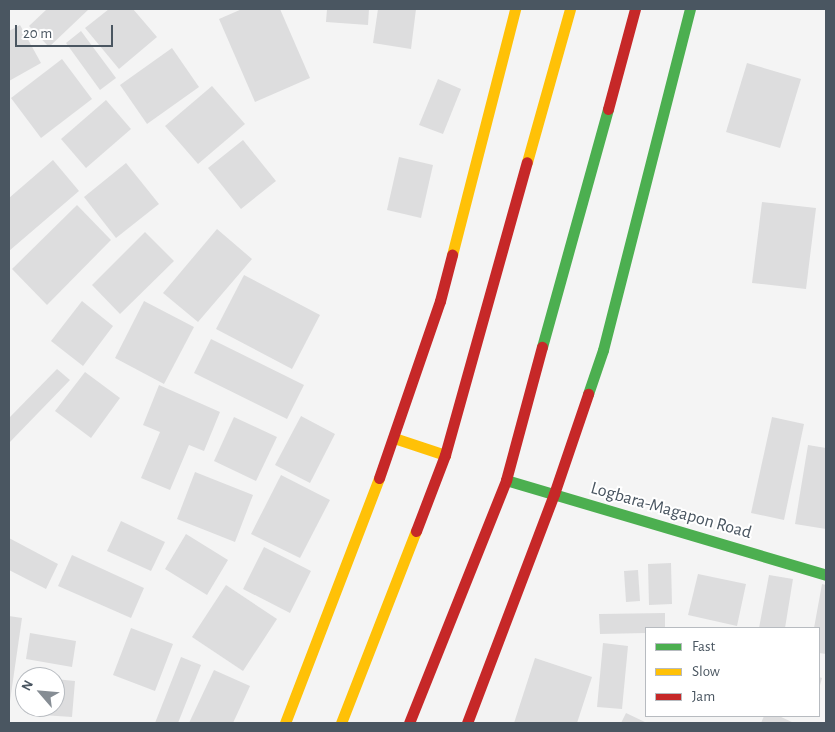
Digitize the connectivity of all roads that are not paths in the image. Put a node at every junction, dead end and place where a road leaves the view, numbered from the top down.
1 (515, 9) edge
2 (570, 9) edge
3 (690, 9) edge
4 (634, 14) edge
5 (394, 438) junction
6 (446, 455) junction
7 (506, 480) junction
8 (554, 494) junction
9 (826, 575) edge
10 (286, 723) edge
11 (341, 723) edge
12 (409, 723) edge
13 (467, 723) edge

1 - 5 main road
2 - 6 main road
3 - 8 main road
4 - 7 main road
5 - 6 main road
5 - 10 main road
6 - 11 main road
7 - 8 main road, Logbara-Magapon Road
7 - 12 main road
8 - 9 main road, Logbara-Magapon Road
8 - 13 main road

